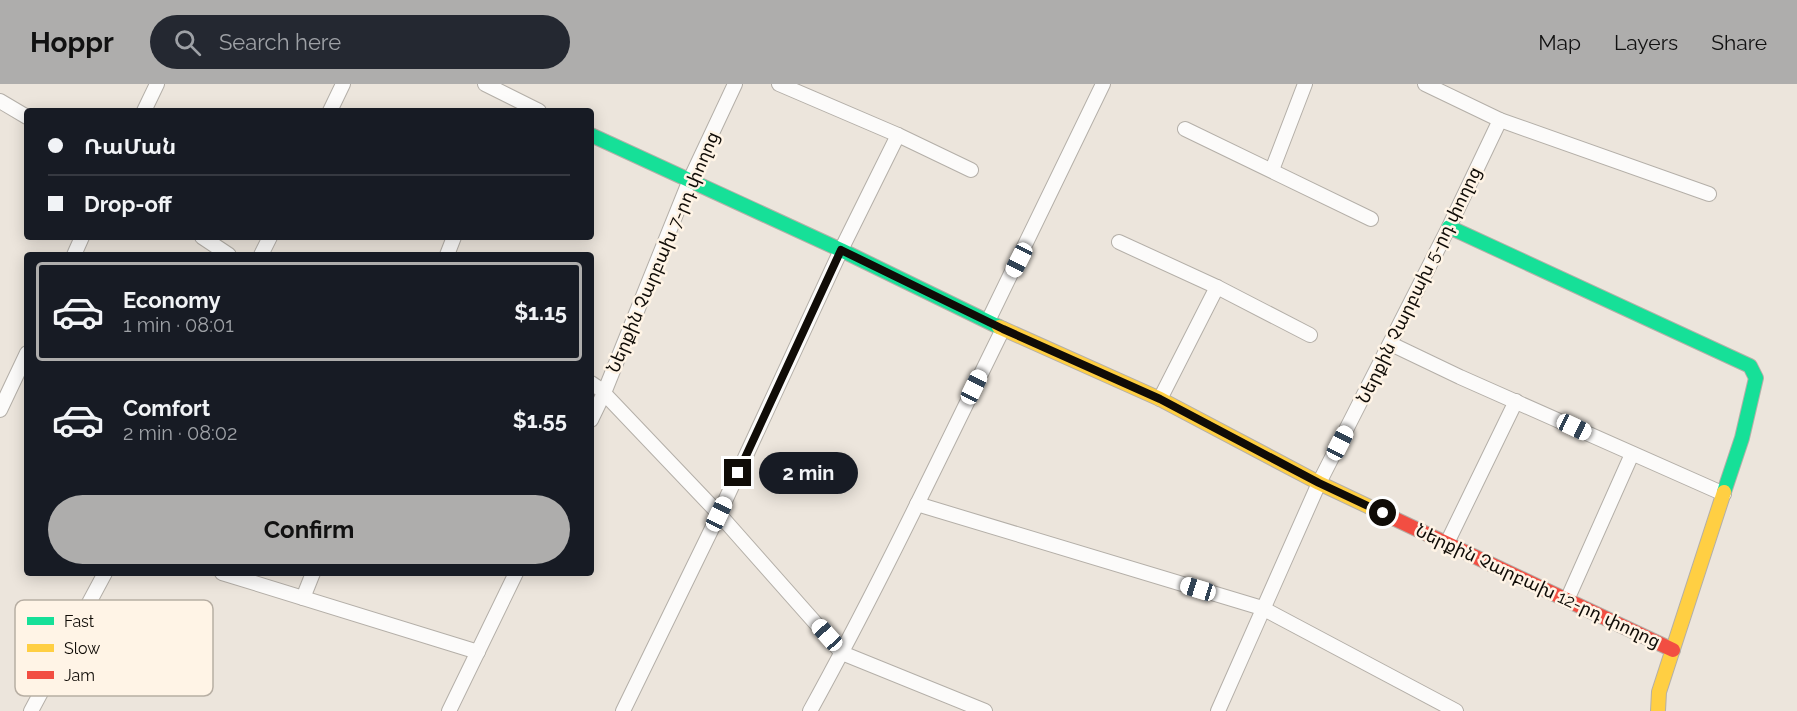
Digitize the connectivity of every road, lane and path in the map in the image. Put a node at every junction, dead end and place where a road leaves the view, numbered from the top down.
1 (157, 84) edge
2 (343, 84) edge
3 (485, 84) edge
4 (735, 84) edge
5 (780, 84) edge
6 (1103, 84) edge
7 (1305, 84) edge
8 (1425, 84) edge
9 (0, 101) edge
10 (509, 104) edge
11 (145, 108) edge
12 (331, 108) edge
13 (526, 108) edge
14 (24, 115) edge
15 (1500, 120) junction
16 (1185, 129) dead end
17 (898, 135) junction
18 (594, 136) edge
19 (970, 170) dead end
20 (1272, 170) junction
21 (689, 182) junction
22 (1708, 194) dead end
23 (1371, 219) dead end
24 (1449, 227) junction
25 (206, 240) edge
26 (1119, 242) dead end
27 (841, 250) junction
28 (224, 252) edge
29 (1217, 287) junction
30 (988, 321) junction
31 (1003, 329) junction
32 (1310, 335) dead end
33 (1391, 344) junction
34 (24, 359) edge
35 (594, 385) edge
36 (604, 393) junction
37 (1160, 399) junction
38 (1516, 400) junction
39 (0, 410) edge
40 (594, 414) edge
41 (1632, 454) junction
42 (1319, 483) junction
43 (1724, 494) junction
44 (917, 504) junction
45 (719, 514) junction
46 (1448, 543) junction
47 (103, 576) edge
48 (232, 576) edge
49 (312, 576) edge
50 (515, 576) edge
51 (303, 598) junction
52 (91, 600) edge
53 (1567, 600) junction
54 (1262, 608) junction
55 (1673, 650) junction
56 (478, 652) junction
57 (842, 653) junction
58 (39, 696) edge
59 (31, 711) edge
60 (449, 711) edge
61 (623, 711) edge
62 (810, 711) edge
63 (985, 711) edge
64 (1218, 711) edge
65 (1456, 711) edge
66 (1658, 711) edge

1 - 11 street
2 - 12 street
3 - 10 street
4 - 21 street, Ներքին Չարբախ 7-րդ փողոց
5 - 17 street
6 - 30 street
7 - 20 street
8 - 15 street
9 - 14 street
10 - 13 street
15 - 22 street
15 - 24 street, Ներքին Չարբախ 5-րդ փողոց
16 - 20 street
17 - 19 street
17 - 27 street
18 - 21 street, Ներքին Չարբախ 12-րդ փողոց
20 - 23 street
21 - 27 street, Ներքին Չարբախ 12-րդ փողոց
21 - 36 street, Ներքին Չարբախ 7-րդ փողոց
24 - 33 street, Ներքին Չարբախ 5-րդ փողոց
24 - 43 street
25 - 28 street
26 - 29 street
27 - 30 street, Ներքին Չարբախ 12-րդ փողոց
27 - 45 street
29 - 32 street
29 - 37 street
30 - 31 street, Ներքին Չարբախ 12-րդ փողոց
31 - 37 street, Ներքին Չարբախ 12-րդ փողոց
31 - 44 street
33 - 38 street
33 - 42 street, Ներքին Չարբախ 5-րդ փողոց
34 - 39 street
35 - 36 street
36 - 40 street, Ներքին Չարբախ 7-րդ փողոց
36 - 45 street
37 - 42 street, Ներքին Չարբախ 12-րդ փողոց
38 - 41 street
38 - 46 street
41 - 43 street
41 - 53 street
42 - 46 street, Ներքին Չարբախ 12-րդ փողոց
42 - 54 street, Ներքին Չարբախ 5-րդ փողոց
43 - 55 street
44 - 54 street
44 - 57 street
45 - 57 street
45 - 61 street
46 - 53 street, Ներքին Չարբախ 12-րդ փողոց
47 - 52 street
48 - 51 street
49 - 51 street
50 - 56 street
51 - 56 street
53 - 55 street, Ներքին Չարբախ 12-րդ փողոց
54 - 64 street, Ներքին Չարբախ 5-րդ փողոց
54 - 65 street
55 - 66 street
56 - 60 street
57 - 62 street
57 - 63 street
58 - 59 street

